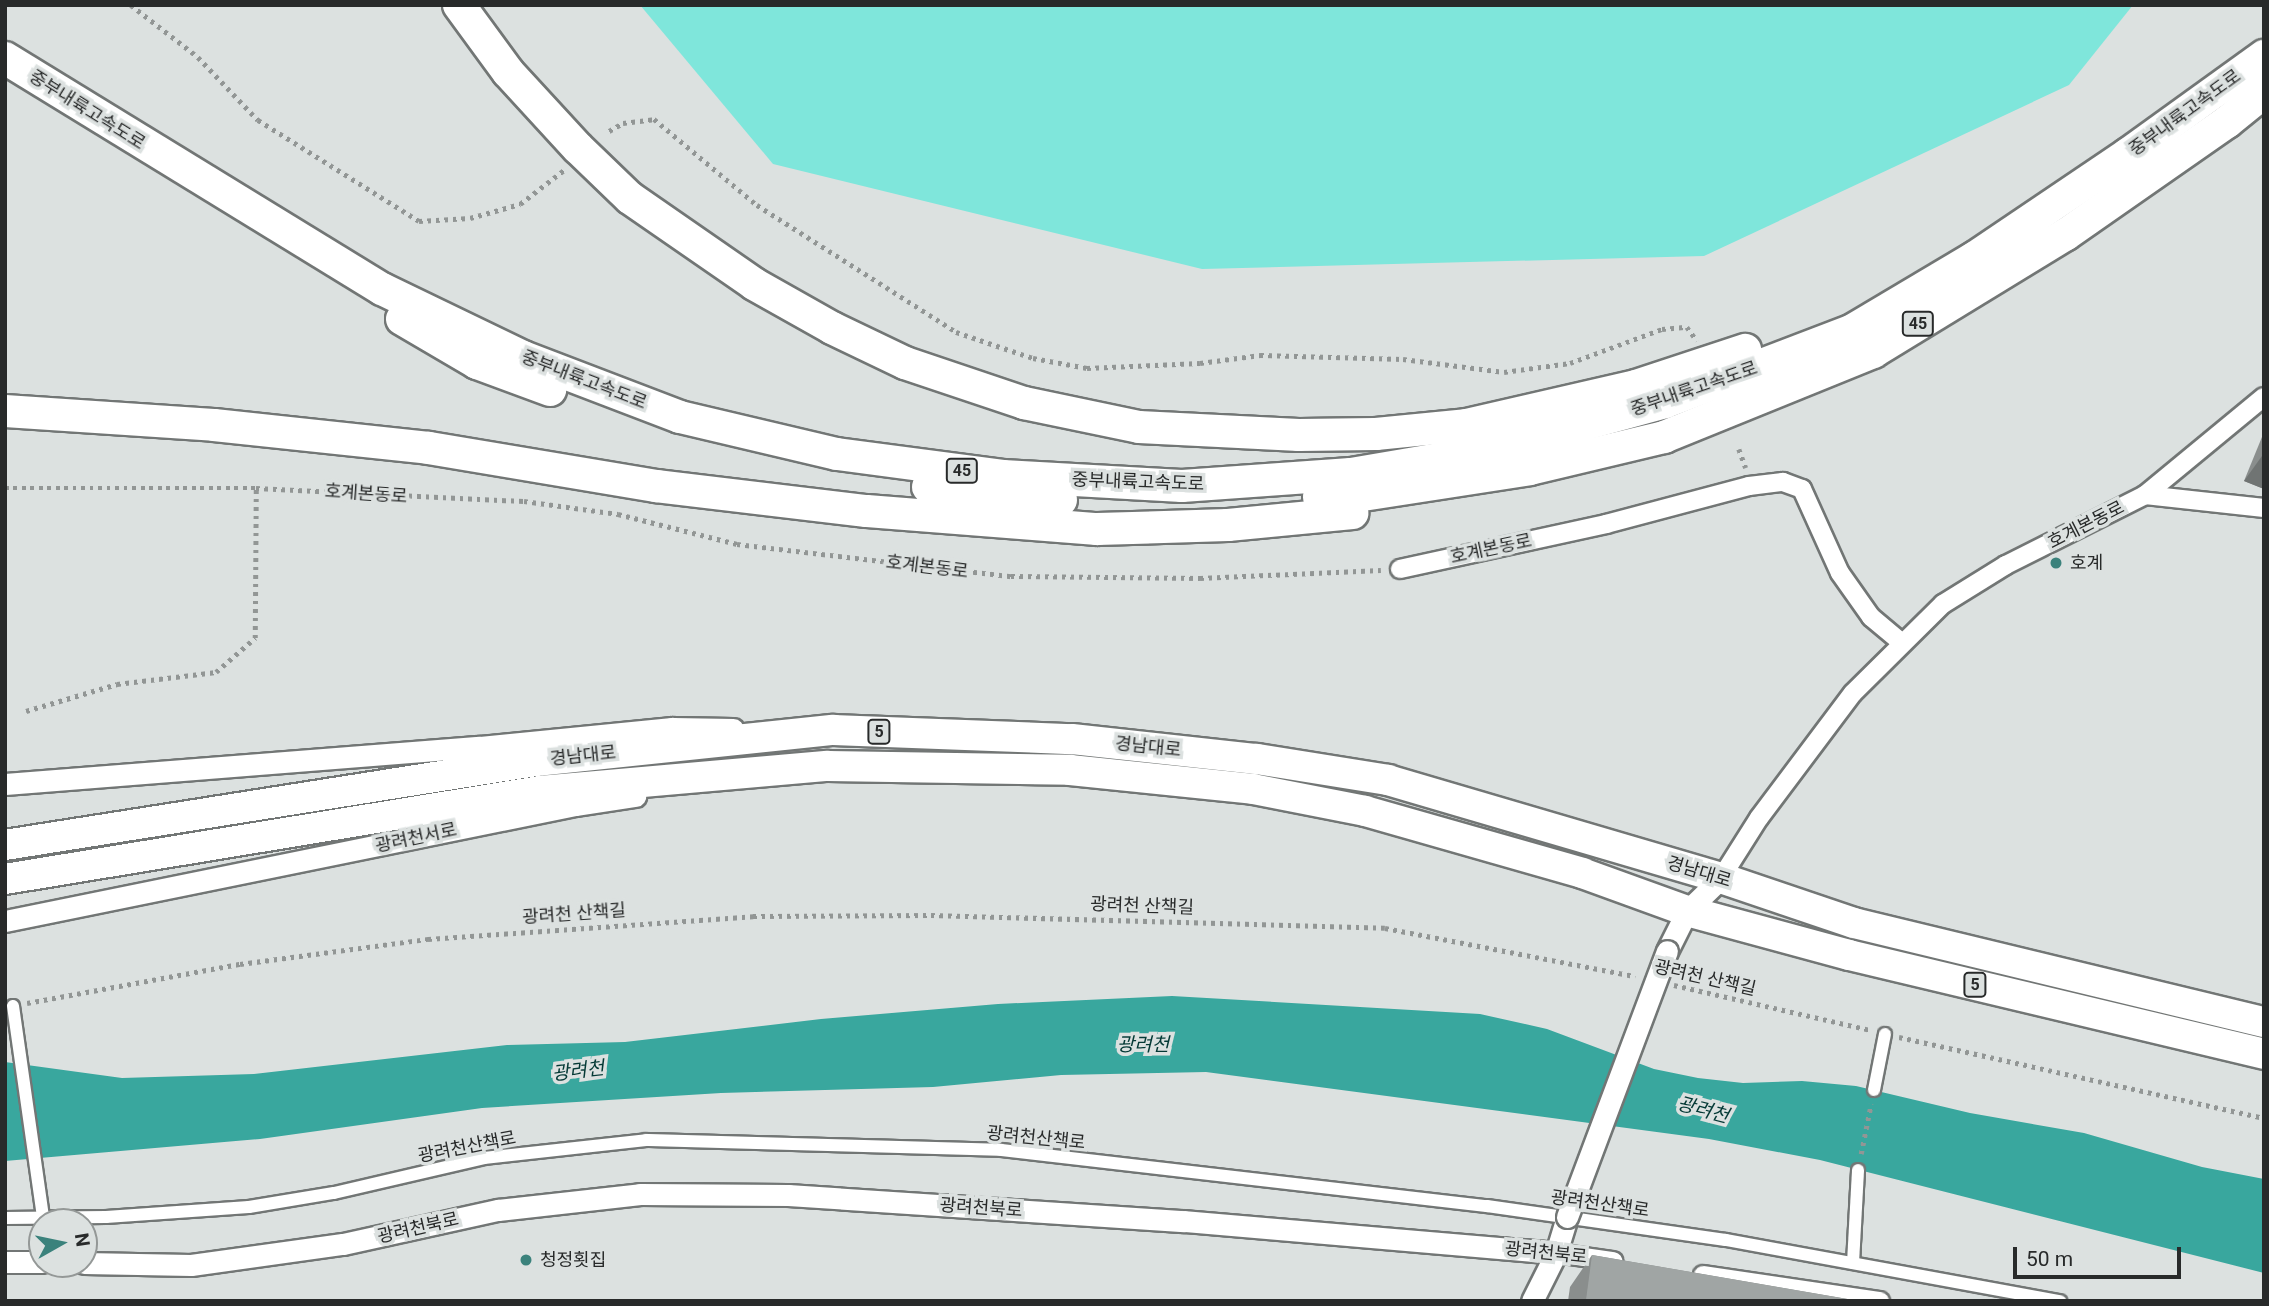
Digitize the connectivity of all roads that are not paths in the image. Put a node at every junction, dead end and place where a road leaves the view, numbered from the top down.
1 (459, 5) edge
2 (2264, 56) edge
3 (5, 58) edge
4 (5, 79) edge
5 (2264, 92) edge
6 (1974, 258) junction
7 (2264, 397) edge
8 (5, 411) edge
9 (1530, 469) junction
10 (2145, 495) junction
11 (2264, 508) edge
12 (1400, 569) road end
13 (1902, 643) junction
14 (833, 730) junction
15 (828, 766) junction
16 (5, 784) edge
17 (17, 844) edge
18 (18, 878) edge
19 (1721, 878) junction
20 (1687, 911) junction
21 (5, 921) edge
22 (13, 1006) road end
23 (2264, 1022) edge
24 (1885, 1034) road end
25 (2264, 1054) edge
26 (1874, 1090) road end
27 (1858, 1170) road end
28 (42, 1208) edge
29 (28, 1217) edge
30 (98, 1217) edge
31 (1567, 1217) junction
32 (5, 1218) edge
33 (1556, 1253) junction
34 (5, 1262) edge
35 (28, 1262) edge
36 (1853, 1262) junction
37 (98, 1263) edge
38 (1637, 1265) edge
39 (1691, 1273) edge
40 (1532, 1301) edge
41 (1880, 1301) edge
42 (2060, 1301) edge

1 - 6 highway
2 - 6 highway, 중부내륙고속도로 / 45
3 - 6 highway, 중부내륙고속도로 / 45
4 - 9 highway, 중부내륙고속도로 / 45
5 - 9 highway, 중부내륙고속도로 / 45
7 - 10 street, 호계본동로
8 - 9 highway
10 - 11 street
10 - 13 street, 호계본동로
12 - 13 street, 호계본동로
13 - 19 street, 호계본동로
14 - 16 street
14 - 17 highway, 경남대로 / 5
14 - 19 highway, 경남대로 / 5
15 - 18 highway, 경남대로 / 5
15 - 20 highway, 경남대로 / 5
15 - 21 street, 광려천서로
19 - 20 street
19 - 23 highway, 경남대로 / 5
20 - 25 highway, 경남대로 / 5
20 - 31 street, bridge
22 - 28 street
24 - 26 street
27 - 36 street
29 - 32 street, 광려천산책로
30 - 31 street, 광려천산책로
31 - 33 street
31 - 36 street, 광려천산책로
33 - 37 street, 광려천북로
33 - 38 street, 광려천북로
33 - 40 street
34 - 35 street
36 - 42 street, 광려천산책로
39 - 41 street

